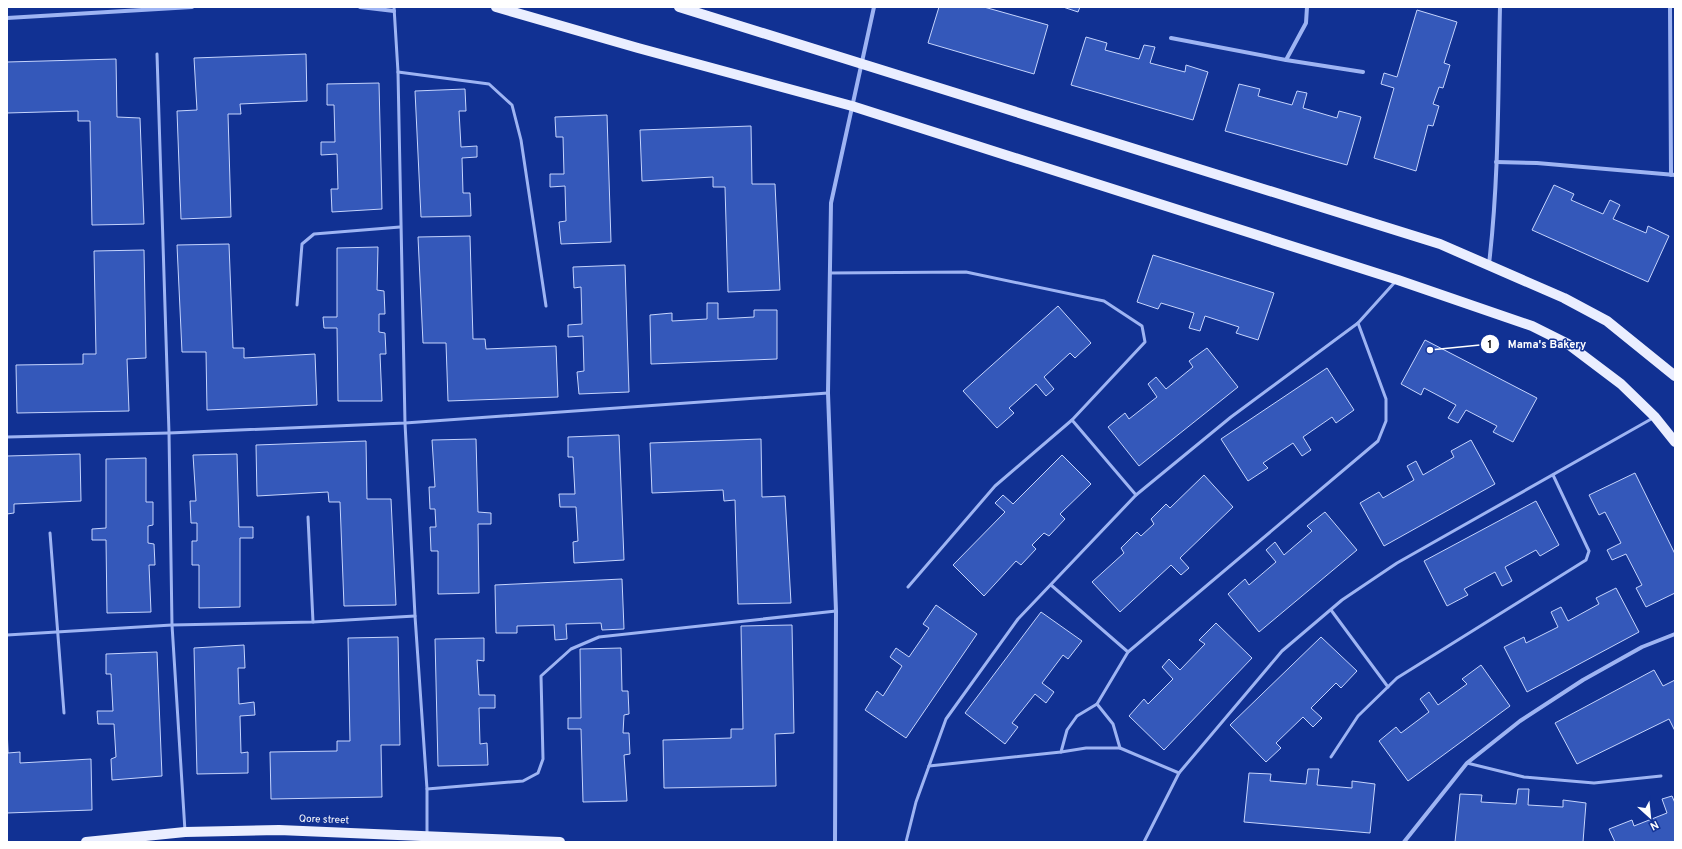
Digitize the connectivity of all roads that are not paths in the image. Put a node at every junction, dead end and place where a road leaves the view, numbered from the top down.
1 (192, 7) edge
2 (360, 7) edge
3 (496, 7) edge
4 (679, 7) edge
5 (874, 7) edge
6 (1307, 7) edge
7 (1500, 7) edge
8 (1670, 7) edge
9 (394, 9) edge
10 (7, 18) edge
11 (1171, 38) dead end
12 (157, 54) dead end
13 (1286, 60) junction
14 (862, 63) junction
15 (398, 72) junction
16 (1363, 72) dead end
17 (852, 106) junction
18 (1496, 162) junction
19 (1673, 175) edge
20 (400, 227) junction
21 (1488, 265) junction
22 (830, 273) junction
23 (1398, 280) junction
24 (297, 304) dead end
25 (546, 306) dead end
26 (1358, 323) junction
27 (1675, 376) edge
28 (828, 393) junction
29 (1654, 417) junction
30 (1072, 420) junction
31 (405, 423) junction
32 (169, 433) junction
33 (7, 437) edge
34 (1675, 442) edge
35 (1552, 475) junction
36 (1136, 495) junction
37 (308, 517) dead end
38 (50, 533) dead end
39 (1051, 585) junction
40 (908, 587) dead end
41 (1331, 610) junction
42 (836, 612) junction
43 (415, 616) junction
44 (313, 622) junction
45 (172, 625) junction
46 (57, 632) junction
47 (1675, 634) edge
48 (7, 635) edge
49 (1128, 652) junction
50 (1388, 687) junction
51 (1097, 704) junction
52 (64, 713) dead end
53 (1120, 748) junction
54 (1061, 752) junction
55 (1331, 758) dead end
56 (1467, 762) junction
57 (929, 766) junction
58 (1179, 773) junction
59 (1661, 776) dead end
60 (427, 789) junction
61 (185, 832) junction
62 (427, 836) junction
63 (86, 842) edge
64 (560, 842) edge
65 (835, 842) edge
66 (906, 842) edge
67 (1144, 842) edge
68 (1404, 842) edge

1 - 10 street
2 - 9 street
3 - 17 main road
4 - 14 main road
5 - 14 street
6 - 13 street
7 - 18 street
8 - 19 street
9 - 15 lane
11 - 13 street
12 - 32 lane
13 - 16 street
14 - 17 street
14 - 21 main road
15 - 20 lane
15 - 25 lane
17 - 22 street
17 - 23 main road
18 - 19 street
18 - 21 street
20 - 24 lane
20 - 31 lane
21 - 27 main road
22 - 28 street
22 - 30 lane
23 - 26 lane
23 - 29 main road
26 - 36 lane
26 - 49 lane
28 - 31 lane
28 - 42 street
29 - 34 main road
29 - 35 lane
30 - 36 lane
30 - 40 lane
31 - 32 lane
31 - 43 lane
32 - 33 lane
32 - 45 lane
35 - 41 lane
35 - 50 lane
36 - 39 lane
37 - 44 lane
38 - 46 lane
39 - 49 lane
39 - 57 lane
41 - 50 lane
41 - 58 lane
42 - 60 lane
42 - 65 street
43 - 44 lane
43 - 60 lane
44 - 45 lane
45 - 46 lane
45 - 61 lane
46 - 48 lane
46 - 52 lane
47 - 56 street
49 - 51 lane
50 - 55 lane
51 - 53 lane
51 - 54 lane
53 - 54 lane
53 - 58 lane
54 - 57 lane
56 - 59 lane
56 - 68 street
57 - 66 lane
58 - 67 lane
60 - 62 lane
61 - 62 main road, Qore street
61 - 63 main road, Qore street
62 - 64 main road, Qore street

